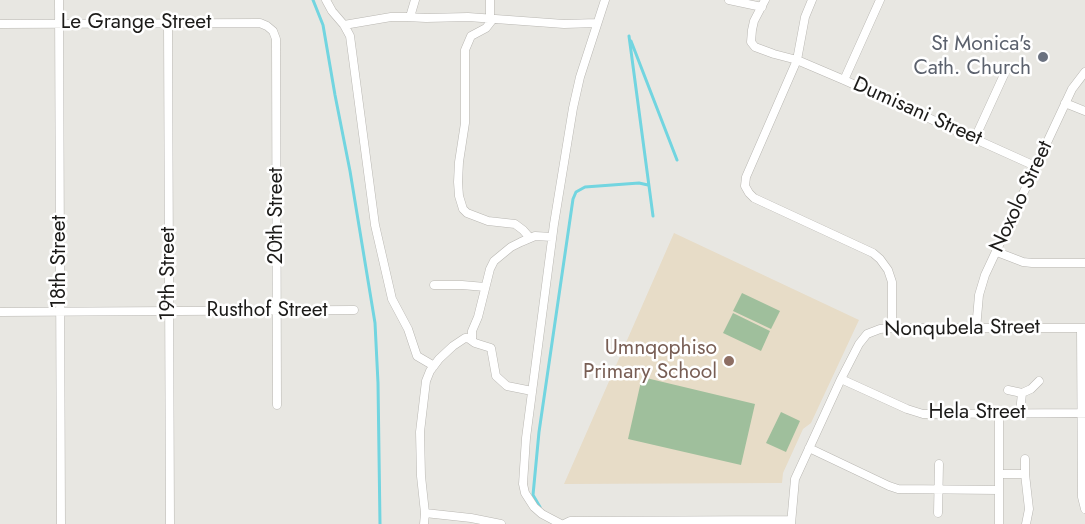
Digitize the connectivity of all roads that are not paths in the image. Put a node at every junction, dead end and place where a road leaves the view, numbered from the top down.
1 (58, 0) edge
2 (326, 0) edge
3 (415, 0) edge
4 (490, 0) edge
5 (729, 0) edge
6 (812, 0) edge
7 (880, 0) edge
8 (603, 1) edge
9 (763, 4) edge
10 (410, 17) junction
11 (491, 19) junction
12 (168, 23) junction
13 (597, 23) junction
14 (0, 24) edge
15 (59, 24) junction
16 (344, 25) junction
17 (270, 28) joint
18 (797, 60) junction
19 (1008, 66) dead end
20 (1085, 72) edge
21 (844, 80) junction
22 (1065, 103) junction
23 (1085, 111) edge
24 (975, 138) junction
25 (1035, 166) junction
26 (552, 237) junction
27 (530, 238) junction
28 (997, 252) junction
29 (1085, 263) edge
30 (434, 285) dead end
31 (485, 287) junction
32 (354, 310) dead end
33 (169, 311) junction
34 (277, 311) junction
35 (0, 312) edge
36 (60, 312) junction
37 (892, 328) junction
38 (1083, 328) edge
39 (976, 329) junction
40 (468, 338) junction
41 (434, 366) junction
42 (841, 379) junction
43 (1039, 381) dead end
44 (1008, 390) dead end
45 (532, 392) junction
46 (1022, 393) junction
47 (277, 405) dead end
48 (1020, 413) junction
49 (1083, 413) edge
50 (999, 414) junction
51 (809, 448) junction
52 (1025, 459) dead end
53 (939, 464) dead end
54 (999, 474) junction
55 (1025, 474) junction
56 (999, 489) junction
57 (938, 490) junction
58 (1085, 509) edge
59 (425, 513) junction
60 (938, 513) dead end
61 (791, 522) edge
62 (61, 524) edge
63 (170, 524) edge
64 (424, 524) edge
65 (501, 524) edge
66 (562, 524) edge
67 (999, 524) edge
68 (1026, 524) edge

1 - 15 street, 18th Street
2 - 16 street
3 - 10 street
4 - 11 street
5 - 9 street
6 - 18 street
7 - 21 street
8 - 13 street
9 - 18 street, Dumisani Street
10 - 11 street
10 - 16 street
11 - 13 street
11 - 27 street
12 - 15 street, Le Grange Street
12 - 17 street, Le Grange Street
12 - 33 street, 19th Street
13 - 26 street
14 - 15 street, Le Grange Street
15 - 36 street, 18th Street
16 - 41 street
17 - 34 street, 20th Street
18 - 21 street, Dumisani Street
18 - 37 street
19 - 24 street
20 - 22 street, Noxolo Street
21 - 24 street, Dumisani Street
22 - 23 street
22 - 25 street, Noxolo Street
24 - 25 street, Dumisani Street
25 - 28 street, Noxolo Street
26 - 27 street
26 - 45 street
27 - 31 street
28 - 29 street
28 - 39 street, Noxolo Street
30 - 31 street
31 - 40 street
32 - 34 street, Rusthof Street
33 - 34 street, Rusthof Street
33 - 36 street, Rusthof Street
33 - 63 street, 19th Street
34 - 47 street, 20th Street
35 - 36 street, Rusthof Street
36 - 62 street, 18th Street
37 - 39 street, Nonqubela Street
37 - 42 street, Nonqubela Street
38 - 39 street, Nonqubela Street
38 - 49 street
40 - 41 street
40 - 45 street
41 - 59 street
42 - 50 street, Hela Street
42 - 51 street, Nonqubela Street
43 - 46 street
44 - 46 street
45 - 66 street
46 - 48 street
48 - 49 street, Hela Street
48 - 50 street, Hela Street
49 - 58 street
50 - 54 street
51 - 57 street
51 - 61 street, Nonqubela Street
52 - 55 street
53 - 57 street
54 - 55 street
54 - 56 street
55 - 68 street
56 - 57 street
56 - 67 street
57 - 60 street
59 - 64 street
59 - 65 street
61 - 66 street

